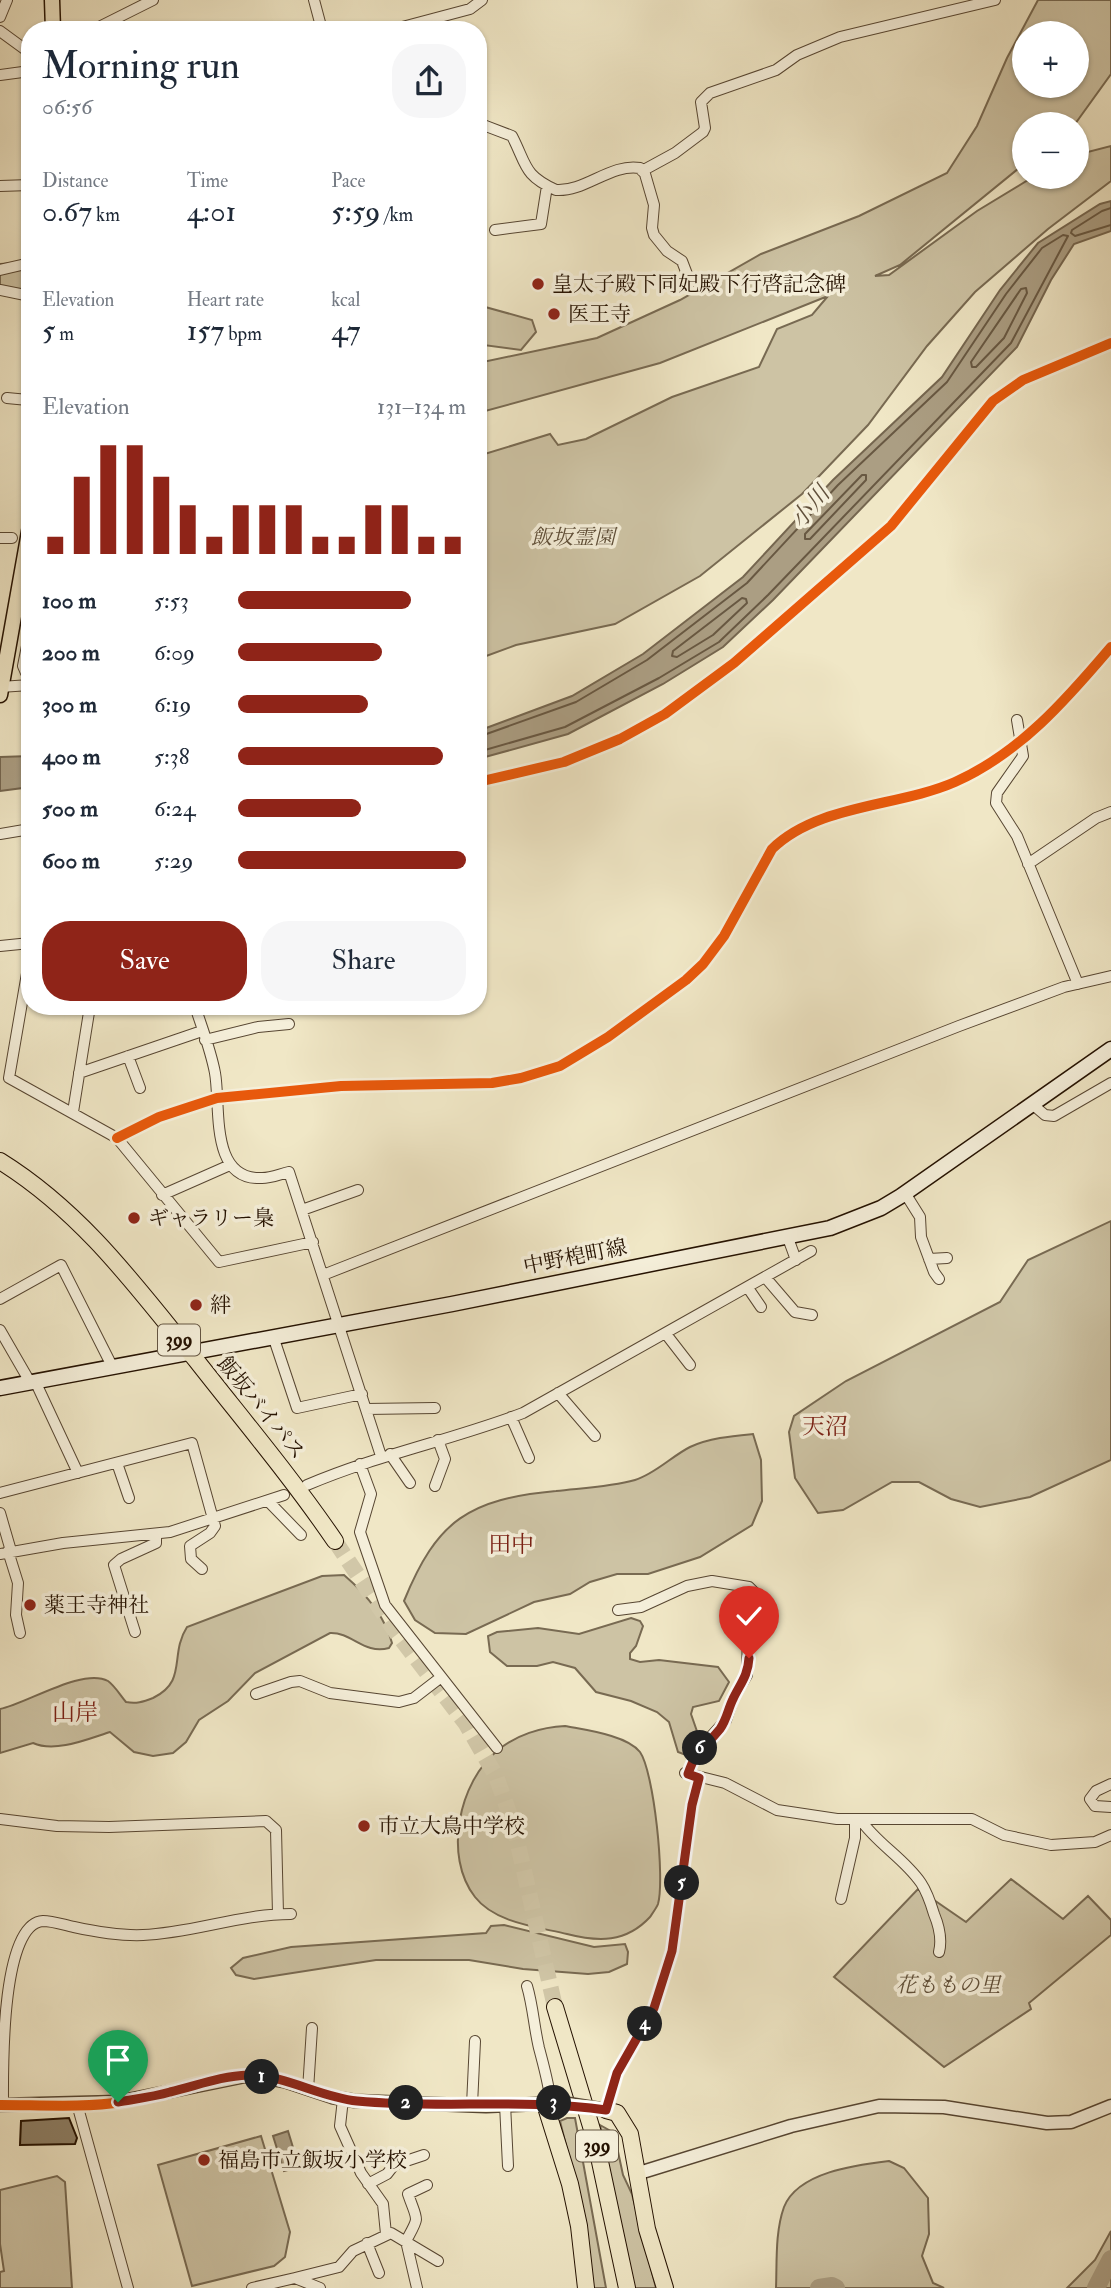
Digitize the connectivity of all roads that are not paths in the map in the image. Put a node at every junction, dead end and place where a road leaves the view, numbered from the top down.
1 (7, 0) edge
2 (52, 0) edge
3 (153, 0) edge
4 (314, 0) edge
5 (482, 0) edge
6 (995, 0) edge
7 (0, 17) edge
8 (53, 21) edge
9 (111, 21) edge
10 (320, 21) edge
11 (425, 21) edge
12 (0, 31) edge
13 (21, 46) edge
14 (21, 72) edge
15 (0, 75) edge
16 (487, 126) edge
17 (642, 171) junction
18 (21, 185) edge
19 (0, 186) edge
20 (547, 186) junction
21 (495, 230) dead end
22 (21, 265) edge
23 (0, 270) edge
24 (690, 282) dead end
25 (0, 290) edge
26 (21, 294) edge
27 (1111, 343) edge
28 (7, 398) dead end
29 (21, 399) edge
30 (0, 538) edge
31 (12, 538) dead end
32 (21, 577) edge
33 (1111, 647) edge
34 (21, 687) edge
35 (1, 690) edge
36 (1017, 720) dead end
37 (1022, 742) junction
38 (487, 780) edge
39 (1111, 812) edge
40 (21, 830) edge
41 (0, 834) edge
42 (1028, 864) junction
43 (21, 944) edge
44 (0, 946) edge
45 (1111, 976) edge
46 (1078, 984) junction
47 (21, 1014) edge
48 (89, 1015) edge
49 (198, 1015) edge
50 (289, 1024) dead end
51 (204, 1035) junction
52 (1111, 1049) edge
53 (128, 1056) junction
54 (79, 1073) junction
55 (1111, 1083) edge
56 (140, 1088) dead end
57 (217, 1098) junction
58 (1032, 1104) junction
59 (73, 1112) junction
60 (117, 1138) junction
61 (0, 1161) edge
62 (230, 1165) junction
63 (358, 1190) dead end
64 (905, 1193) junction
65 (163, 1195) junction
66 (302, 1210) junction
67 (788, 1238) junction
68 (313, 1242) junction
69 (811, 1251) dead end
70 (947, 1258) dead end
71 (929, 1259) junction
72 (796, 1260) junction
73 (323, 1275) junction
74 (765, 1277) junction
75 (939, 1279) dead end
76 (748, 1287) junction
77 (0, 1299) edge
78 (761, 1307) dead end
79 (812, 1315) dead end
80 (339, 1324) junction
81 (0, 1330) edge
82 (666, 1334) junction
83 (273, 1336) junction
84 (189, 1352) junction
85 (690, 1365) dead end
86 (112, 1366) junction
87 (33, 1382) junction
88 (0, 1388) edge
89 (558, 1393) junction
90 (362, 1394) junction
91 (435, 1408) dead end
92 (366, 1409) junction
93 (511, 1417) junction
94 (595, 1436) dead end
95 (438, 1440) junction
96 (385, 1455) junction
97 (529, 1458) dead end
98 (117, 1462) junction
99 (360, 1464) junction
100 (78, 1473) junction
101 (410, 1483) dead end
102 (307, 1485) dead end
103 (435, 1486) dead end
104 (0, 1493) edge
105 (284, 1495) dead end
106 (129, 1498) dead end
107 (269, 1502) junction
108 (0, 1513) edge
109 (214, 1520) junction
110 (156, 1534) junction
111 (301, 1535) dead end
112 (335, 1541) tunnel mouth
113 (6, 1552) edge
114 (202, 1569) dead end
115 (618, 1611) dead end
116 (135, 1632) dead end
117 (20, 1633) dead end
118 (440, 1678) junction
119 (256, 1694) dead end
120 (496, 1748) dead end
121 (699, 1778) junction
122 (1111, 1784) edge
123 (1111, 1807) edge
124 (0, 1819) edge
125 (857, 1819) junction
126 (1111, 1835) edge
127 (841, 1899) dead end
128 (278, 1914) junction
129 (291, 1914) dead end
130 (939, 1952) dead end
131 (527, 1986) dead end
132 (555, 2007) tunnel mouth
133 (2, 2010) edge
134 (312, 2028) dead end
135 (475, 2041) dead end
136 (308, 2090) junction
137 (343, 2099) junction
138 (553, 2103) junction
139 (77, 2104) junction
140 (505, 2104) junction
141 (1, 2105) edge
142 (472, 2105) junction
143 (1111, 2106) edge
144 (606, 2110) junction
145 (424, 2155) dead end
146 (508, 2166) dead end
147 (636, 2174) junction
148 (368, 2184) junction
149 (427, 2185) dead end
150 (386, 2234) junction
151 (406, 2241) junction
152 (367, 2243) junction
153 (438, 2261) dead end
154 (379, 2273) dead end
155 (295, 2278) junction
156 (128, 2288) edge
157 (252, 2288) edge
158 (320, 2288) edge
159 (417, 2288) edge
160 (586, 2288) edge
161 (627, 2288) edge
162 (665, 2288) edge

1 - 7 street
2 - 8 main road
3 - 9 street
4 - 10 street
5 - 11 street
6 - 17 street
12 - 13 street
14 - 15 street
16 - 20 street
17 - 20 street
17 - 24 street
18 - 19 street
20 - 21 street
22 - 23 street
25 - 26 street
27 - 38 street
28 - 29 street
30 - 31 street
32 - 35 main road
33 - 37 street
34 - 35 street
36 - 37 street
37 - 42 street
37 - 57 street
39 - 42 street
40 - 41 street
42 - 46 street
43 - 44 street
45 - 46 street
46 - 73 street
47 - 59 street
48 - 54 street
49 - 51 street
50 - 51 street
51 - 53 street
51 - 57 street
52 - 58 main road, 中野梍町線
53 - 54 street
53 - 56 street
54 - 59 street
55 - 58 street
57 - 60 street
57 - 62 street
58 - 64 main road, 中野梍町線
59 - 60 street
60 - 65 street
61 - 84 highway, 飯坂バイパス / 399
62 - 65 street
62 - 66 street
63 - 66 street
64 - 67 main road, 中野梍町線
64 - 71 street
65 - 68 street
66 - 68 street
67 - 72 street
67 - 80 main road, 中野梍町線
68 - 73 street
69 - 72 street
70 - 71 street
71 - 75 street
72 - 74 street
73 - 80 street
74 - 76 street
74 - 79 street
76 - 78 street
76 - 82 street
77 - 86 street
80 - 83 main road, 中野梍町線
80 - 90 street
81 - 87 street
82 - 85 street
82 - 89 street
83 - 84 main road, 中野梍町線
83 - 90 street
84 - 86 main road, 中野梍町線
84 - 112 highway, 飯坂バイパス / 399
86 - 87 main road, 中野梍町線
87 - 88 main road, 中野梍町線
87 - 100 street
89 - 93 street
89 - 94 street
90 - 92 street
91 - 92 street
92 - 96 street
93 - 95 street
93 - 97 street
95 - 96 street
95 - 103 street
96 - 99 street
96 - 101 street
98 - 100 street
98 - 106 street
98 - 109 street
99 - 102 street
99 - 118 street
100 - 104 street
105 - 107 street
107 - 109 street
107 - 111 street
108 - 113 street
109 - 110 street
109 - 114 street
110 - 113 street
110 - 116 street
113 - 117 street
115 - 121 street
118 - 119 street
118 - 120 street
121 - 125 street
121 - 144 street
122 - 123 street
124 - 128 street
125 - 126 street
125 - 127 street
125 - 130 street
128 - 129 street
128 - 133 street
131 - 138 street
132 - 161 highway, 399
133 - 141 street
134 - 136 street
135 - 142 street
136 - 137 street
136 - 139 street
137 - 142 street
137 - 148 street
138 - 140 street
138 - 144 street, bridge
138 - 160 highway
139 - 141 street
139 - 156 street
140 - 142 street
140 - 146 street
143 - 147 street
144 - 147 highway
145 - 148 street
147 - 162 highway
148 - 150 street
149 - 151 street
150 - 151 street
150 - 152 street
151 - 153 street
151 - 159 street
152 - 154 street
152 - 155 street
155 - 157 street
155 - 158 street

